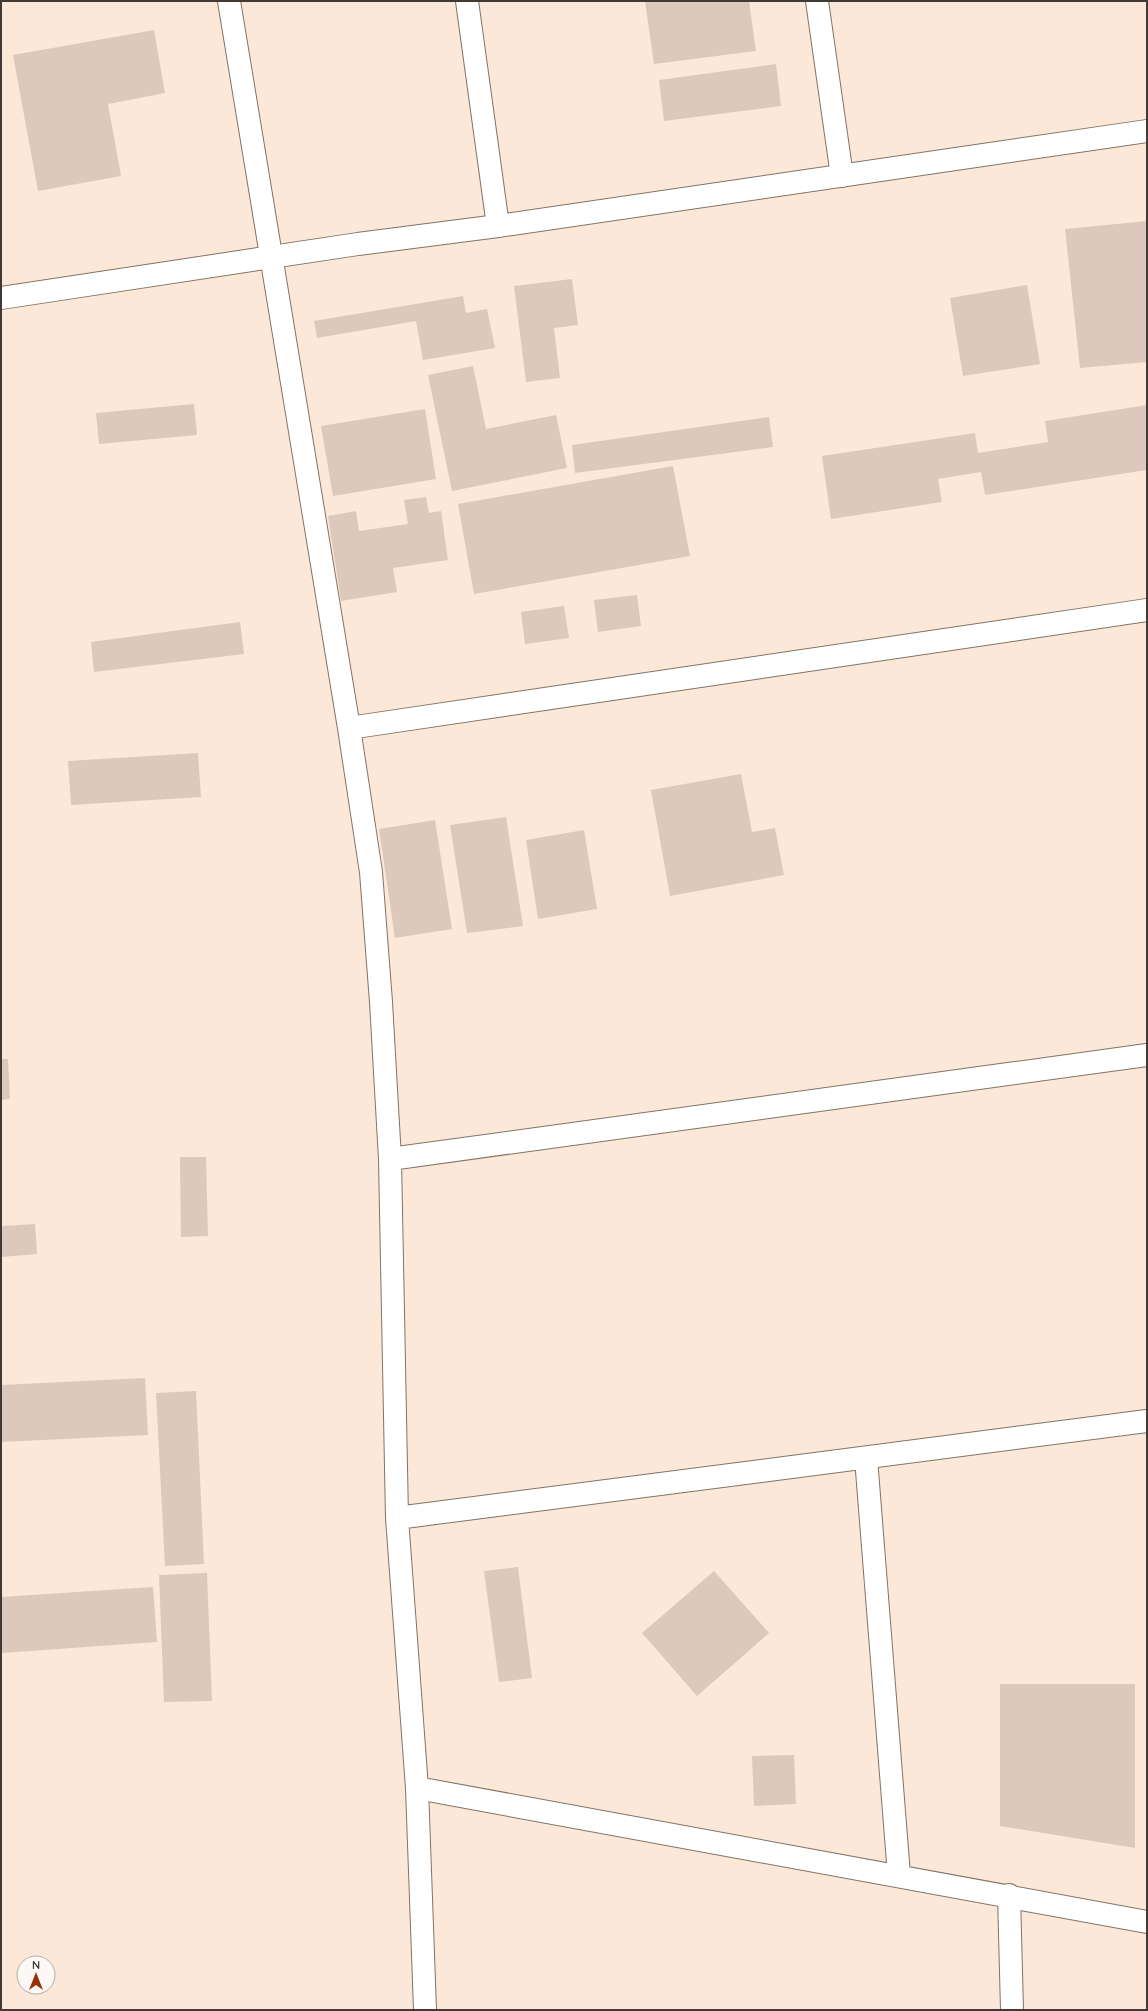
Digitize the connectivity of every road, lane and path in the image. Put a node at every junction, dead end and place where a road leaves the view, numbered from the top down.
1 (229, 1) edge
2 (467, 1) edge
3 (817, 1) edge
4 (1147, 131) edge
5 (842, 176) junction
6 (498, 226) junction
7 (273, 258) junction
8 (1, 298) edge
9 (1147, 610) edge
10 (349, 728) junction
11 (1147, 1055) edge
12 (390, 1159) junction
13 (1147, 1421) edge
14 (866, 1458) junction
15 (397, 1518) junction
16 (417, 1788) junction
17 (899, 1875) junction
18 (1009, 1895) junction
19 (1147, 1922) edge
20 (425, 2010) edge
21 (1012, 2010) edge

1 - 7 street
2 - 6 street
3 - 5 street
4 - 5 street
5 - 6 street
6 - 7 street
7 - 8 street
7 - 10 street
9 - 10 street
10 - 12 street
11 - 12 street
12 - 15 street
13 - 14 street
14 - 15 street
14 - 17 street
15 - 16 street
16 - 17 street
16 - 20 street
17 - 18 street
18 - 19 street
18 - 21 street

